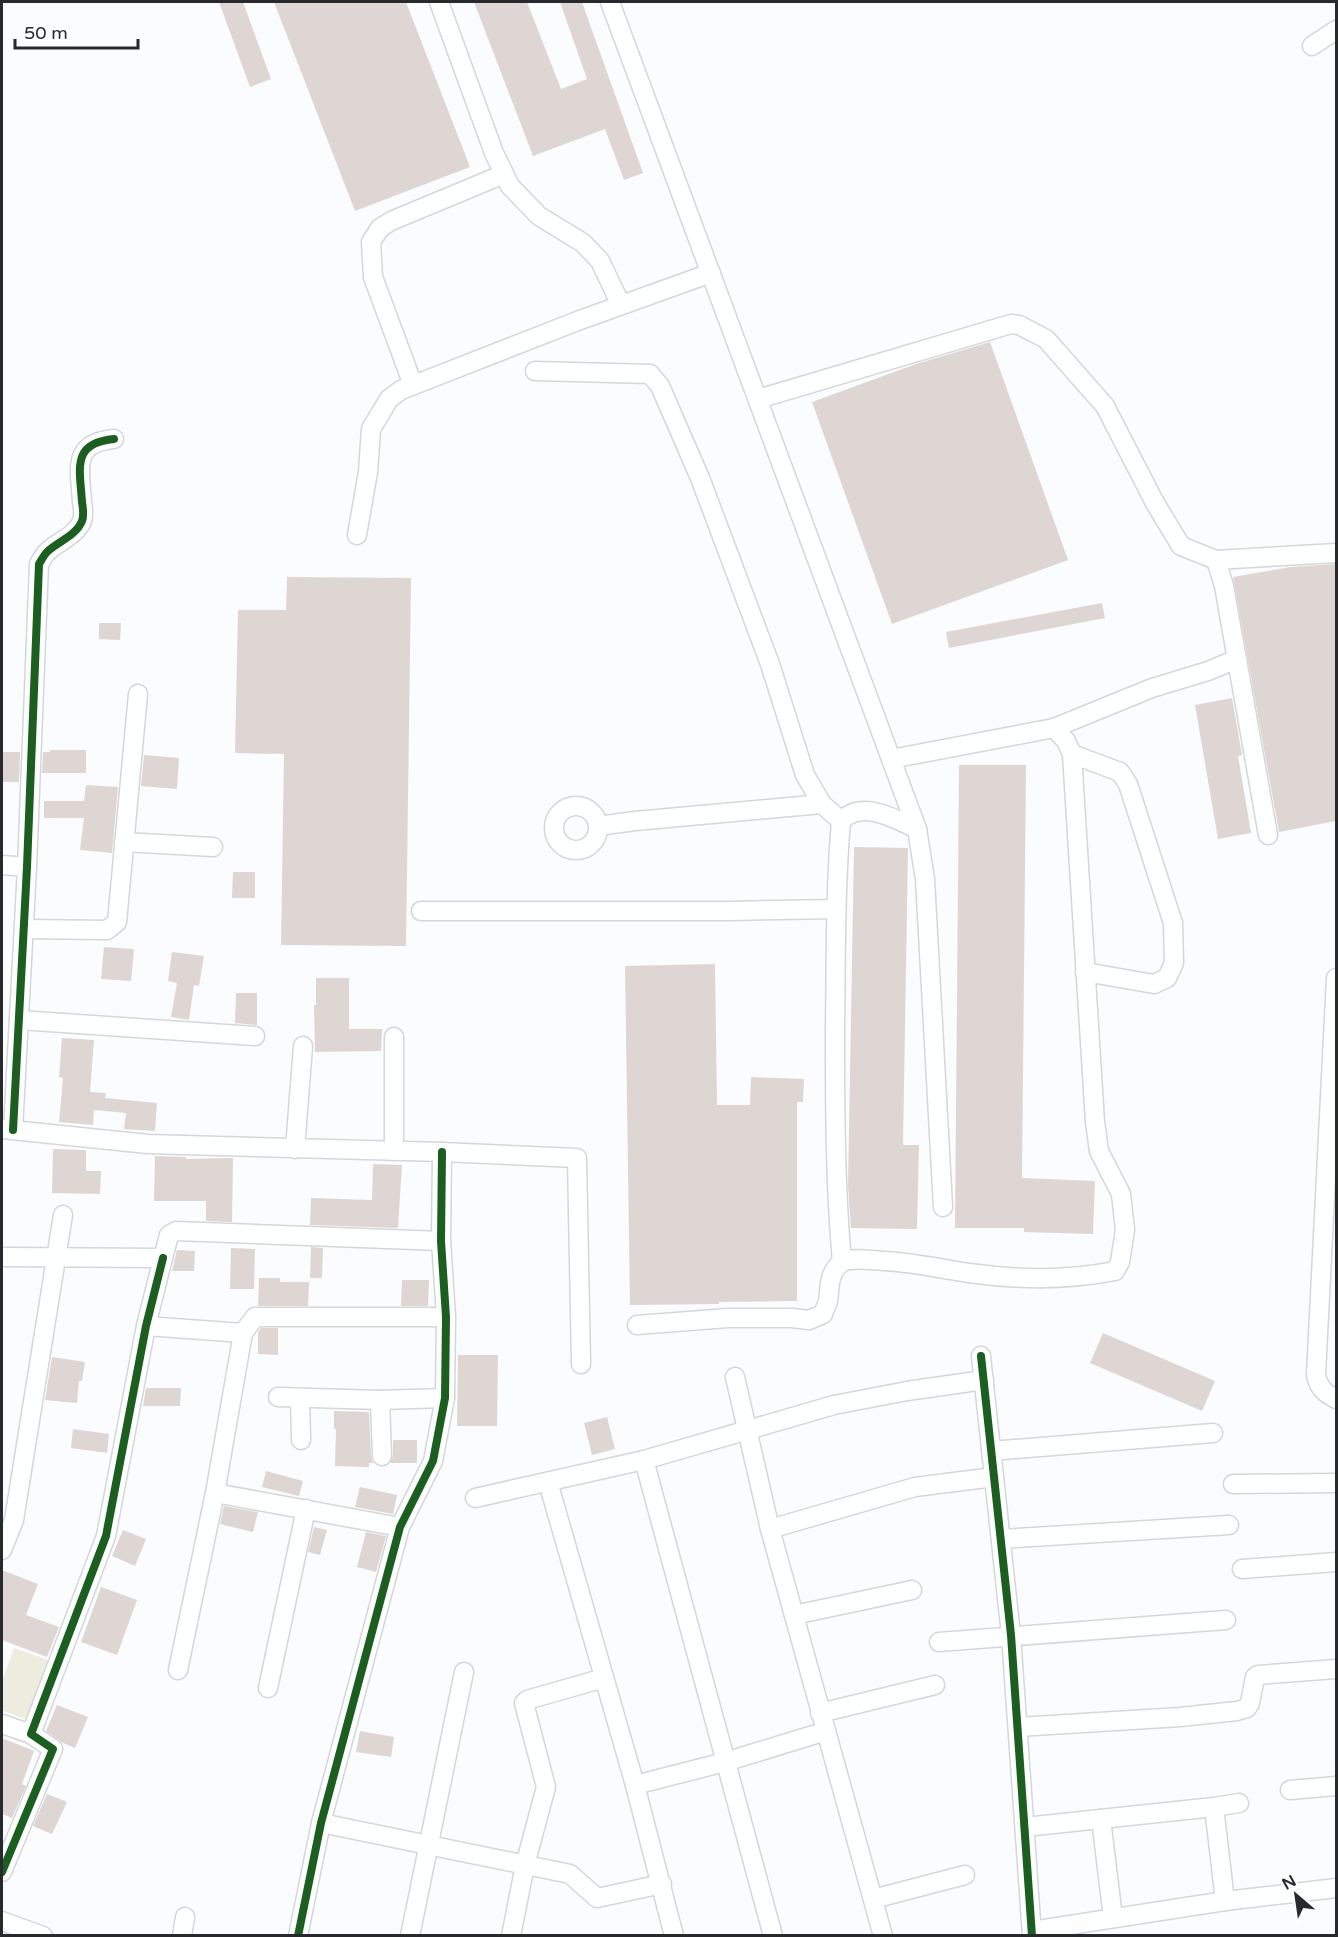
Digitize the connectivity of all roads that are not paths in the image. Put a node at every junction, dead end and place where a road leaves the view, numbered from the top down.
1 (439, 2) edge
2 (610, 2) edge
3 (1336, 30) edge
4 (1312, 46) dead end
5 (504, 174) junction
6 (711, 273) junction
7 (621, 305) junction
8 (536, 371) dead end
9 (413, 385) junction
10 (758, 399) junction
11 (114, 440) dead end
12 (357, 535) dead end
13 (1336, 553) edge
14 (1216, 560) junction
15 (1237, 659) junction
16 (138, 694) dead end
17 (1054, 728) junction
18 (1072, 754) junction
19 (891, 759) junction
20 (822, 804) junction
21 (841, 821) junction
22 (598, 826) dead end
23 (917, 829) junction
24 (1268, 836) dead end
25 (124, 842) junction
26 (213, 848) dead end
27 (2, 865) edge
28 (27, 867) junction
29 (836, 909) junction
30 (421, 910) dead end
31 (24, 929) junction
32 (1085, 972) junction
33 (1336, 978) edge
34 (1336, 1009) edge
35 (19, 1020) junction
36 (255, 1036) dead end
37 (393, 1038) dead end
38 (303, 1046) dead end
39 (7, 1130) edge
40 (1332, 1142) edge
41 (295, 1149) junction
42 (394, 1151) junction
43 (442, 1152) junction
44 (943, 1208) dead end
45 (63, 1215) dead end
46 (441, 1241) junction
47 (2, 1257) edge
48 (163, 1258) junction
49 (57, 1259) junction
50 (842, 1262) junction
51 (446, 1317) junction
52 (637, 1325) dead end
53 (146, 1326) junction
54 (243, 1333) junction
55 (981, 1356) dead end
56 (581, 1364) dead end
57 (735, 1377) dead end
58 (984, 1380) junction
59 (278, 1397) dead end
60 (445, 1398) junction
61 (300, 1399) junction
62 (1336, 1399) edge
63 (380, 1400) junction
64 (747, 1430) junction
65 (1213, 1433) dead end
66 (301, 1440) dead end
67 (992, 1451) junction
68 (382, 1456) dead end
69 (644, 1460) junction
70 (994, 1477) junction
71 (548, 1482) junction
72 (1336, 1483) edge
73 (1233, 1484) dead end
74 (215, 1493) junction
75 (475, 1498) dead end
76 (306, 1509) junction
77 (1228, 1525) dead end
78 (400, 1527) junction
79 (770, 1529) junction
80 (1001, 1539) junction
81 (2, 1550) edge
82 (1336, 1562) edge
83 (1242, 1569) dead end
84 (912, 1590) dead end
85 (794, 1615) junction
86 (1226, 1620) dead end
87 (1011, 1635) junction
88 (939, 1642) dead end
89 (1336, 1669) edge
90 (178, 1670) dead end
91 (464, 1672) dead end
92 (604, 1678) junction
93 (934, 1685) dead end
94 (268, 1688) dead end
95 (820, 1713) junction
96 (2, 1724) edge
97 (1018, 1727) junction
98 (826, 1731) junction
99 (31, 1734) junction
100 (725, 1762) junction
101 (635, 1785) junction
102 (1336, 1786) edge
103 (1290, 1791) dead end
104 (1239, 1803) dead end
105 (1214, 1807) junction
106 (1101, 1819) junction
107 (321, 1823) junction
108 (1025, 1827) junction
109 (428, 1845) junction
110 (525, 1865) junction
111 (2, 1872) edge
112 (965, 1875) dead end
113 (662, 1884) junction
114 (1336, 1888) edge
115 (873, 1899) junction
116 (1225, 1901) junction
117 (185, 1917) dead end
118 (1113, 1918) junction
119 (2, 1921) edge
120 (1032, 1933) edge
121 (43, 1935) edge
122 (182, 1935) edge
123 (298, 1935) edge
124 (410, 1935) edge
125 (511, 1935) edge
126 (674, 1935) edge
127 (773, 1935) edge
128 (883, 1935) edge

1 - 5 street
2 - 6 street
3 - 4 street
5 - 7 street
5 - 9 street
6 - 7 street
6 - 10 street
7 - 9 street
8 - 20 street
9 - 12 street
10 - 14 street
10 - 19 street
11 - 28 street
13 - 14 street
14 - 15 street
15 - 17 street
15 - 24 street
16 - 25 street
17 - 18 street
17 - 19 street
18 - 32 street
18 - 32 street
19 - 23 street
20 - 21 street
20 - 22 street
21 - 23 street
21 - 29 street
23 - 44 street
25 - 26 street
25 - 31 street
27 - 28 street
28 - 31 street
29 - 30 street
29 - 50 street
31 - 35 street
32 - 50 street
33 - 34 street
34 - 40 street
35 - 36 street
35 - 39 street
37 - 42 street
38 - 41 street
39 - 41 street
40 - 62 street
41 - 42 street
42 - 43 street
43 - 46 street
43 - 56 street
45 - 49 street
46 - 48 street
46 - 51 street
47 - 49 street
48 - 49 street
48 - 53 street
49 - 81 street
50 - 52 street
51 - 54 street
51 - 60 street
53 - 54 street
53 - 99 street
54 - 74 street
55 - 58 street
57 - 64 street
58 - 64 street
58 - 67 street
59 - 61 street
60 - 63 street
60 - 78 street
61 - 63 street
61 - 66 street
63 - 68 street
64 - 69 street
64 - 79 street
65 - 67 street
67 - 70 street
69 - 71 street
69 - 100 street
70 - 79 street
70 - 80 street
71 - 75 street
71 - 92 street
72 - 73 street
74 - 76 street
74 - 90 street
76 - 78 street
76 - 94 street
77 - 80 street
78 - 107 street
79 - 85 street
80 - 87 street
82 - 83 street
84 - 85 street
85 - 95 street
86 - 87 street
87 - 88 street
87 - 97 street
89 - 97 street
91 - 109 street
92 - 101 street
92 - 110 street
93 - 95 street
95 - 98 street
96 - 99 street
97 - 108 street
98 - 100 street
98 - 115 street
99 - 111 street
100 - 101 street
100 - 127 street
101 - 113 street
102 - 103 street
104 - 105 street
105 - 106 street
105 - 116 street
106 - 108 street
106 - 118 street
107 - 109 street
107 - 123 street
108 - 120 street
109 - 110 street
109 - 124 street
110 - 113 street
110 - 125 street
112 - 115 street
113 - 126 street
114 - 116 street
115 - 128 street
116 - 118 street
117 - 122 street
118 - 120 street
119 - 121 street

